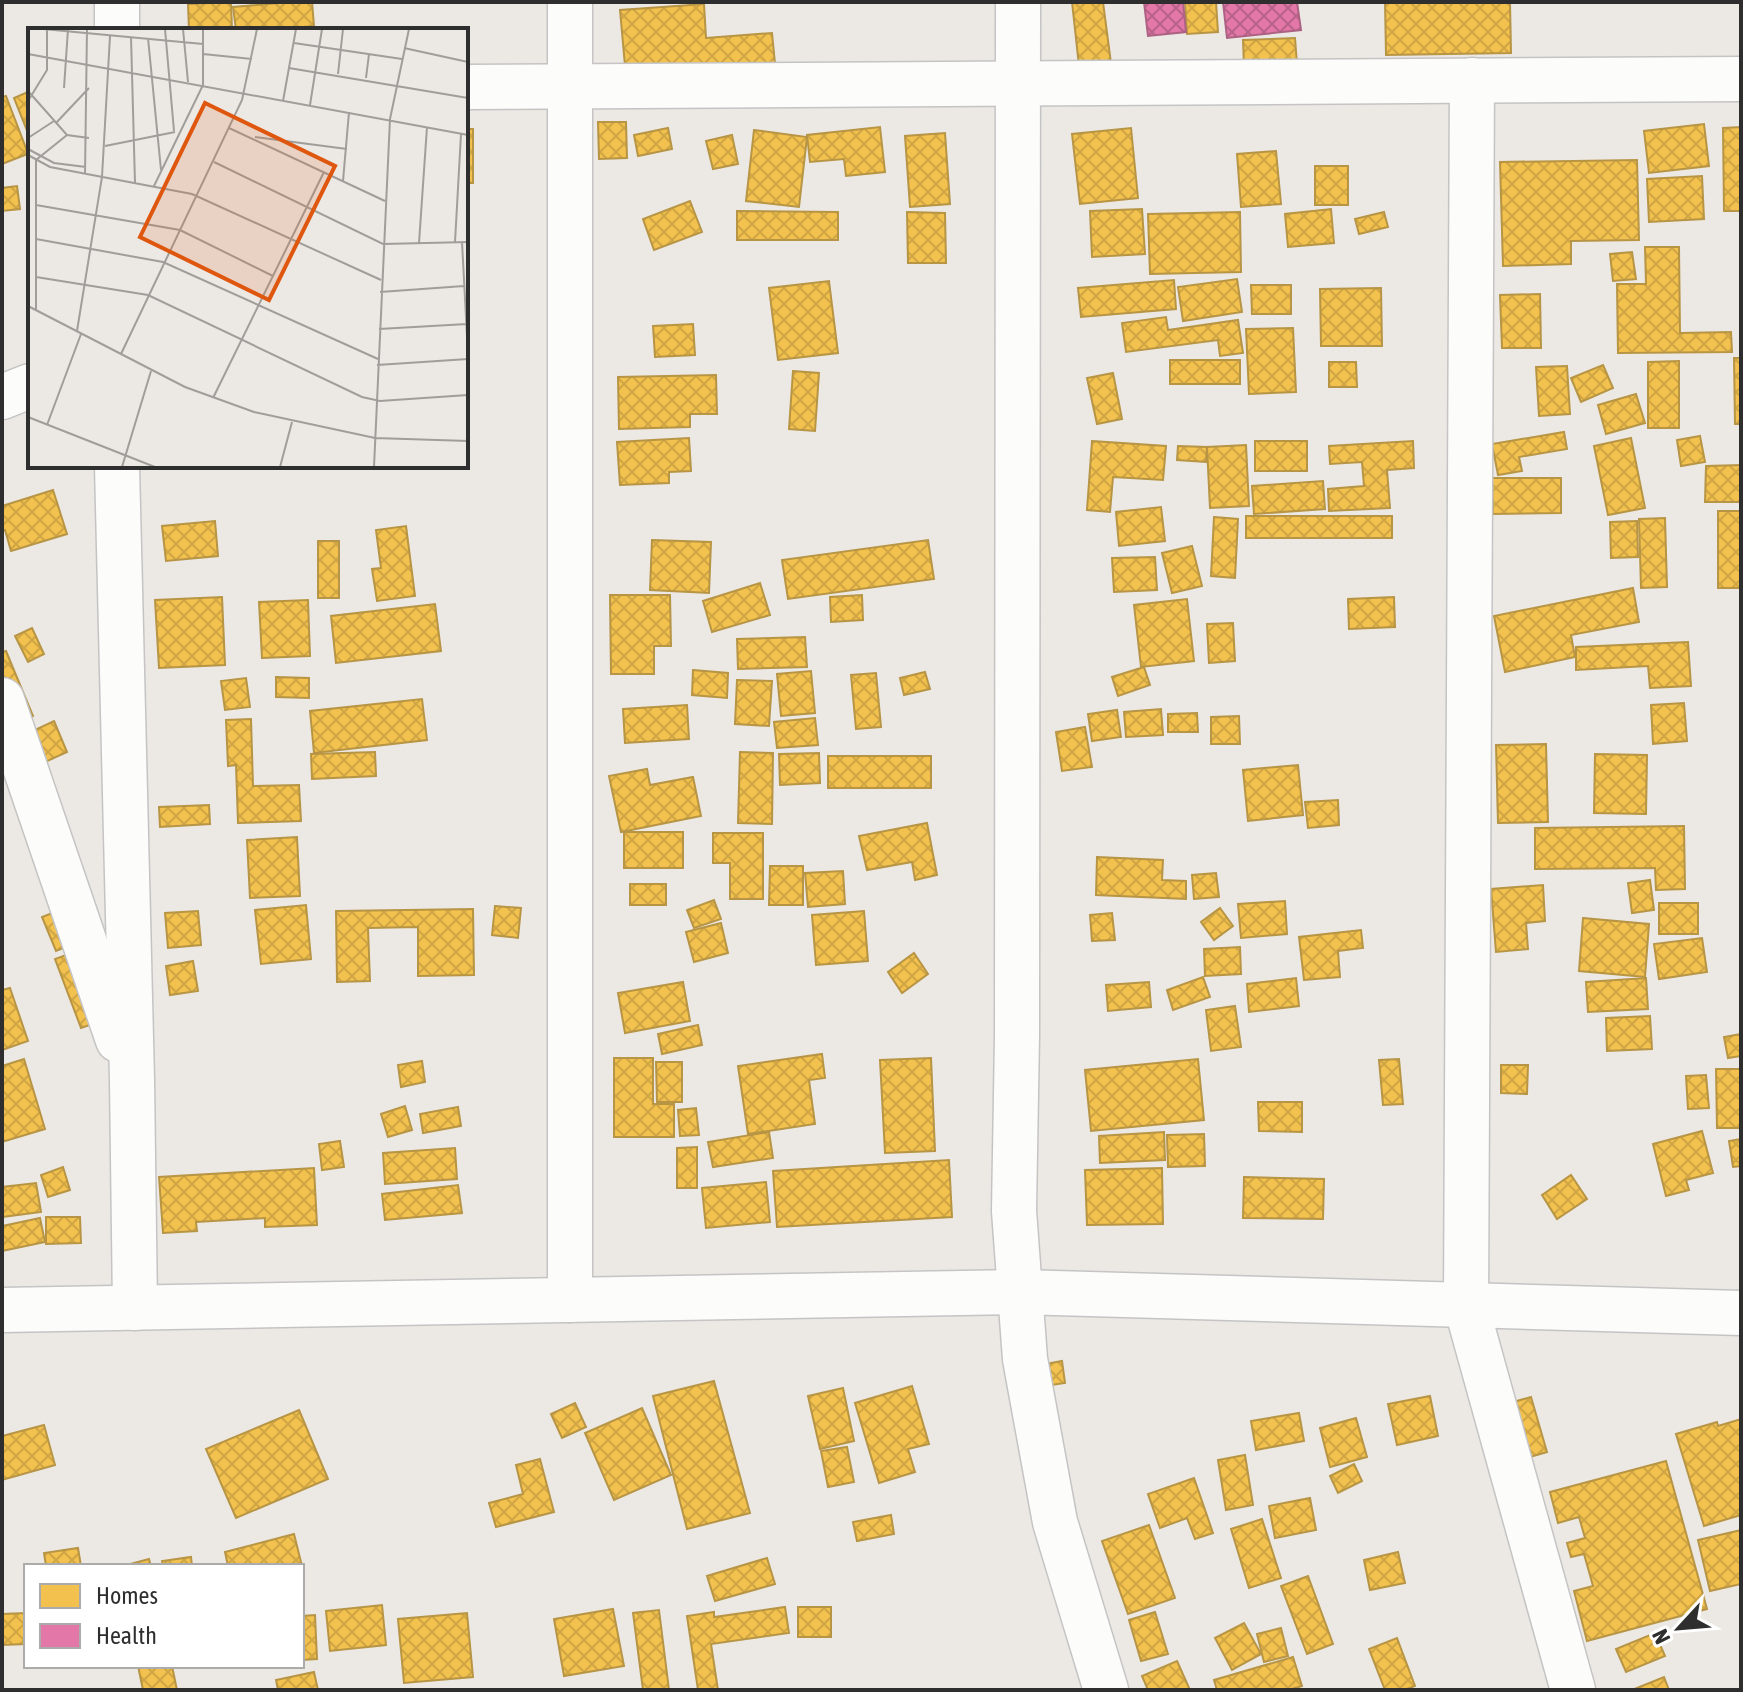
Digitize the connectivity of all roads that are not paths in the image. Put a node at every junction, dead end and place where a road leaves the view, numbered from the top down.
1 (117, 2) edge
2 (570, 2) edge
3 (1018, 2) edge
4 (117, 28) edge
5 (1741, 79) edge
6 (1472, 80) junction
7 (1018, 82) junction
8 (468, 87) edge
9 (570, 87) junction
10 (28, 387) edge
11 (2, 397) edge
12 (117, 468) edge
13 (2, 700) edge
14 (132, 1080) junction
15 (1020, 1292) junction
16 (570, 1300) junction
17 (1466, 1305) junction
18 (135, 1308) junction
19 (2, 1310) edge
20 (1741, 1313) edge
21 (1106, 1690) edge
22 (1573, 1690) edge

1 - 4 street
2 - 9 street
3 - 7 street
5 - 6 street
6 - 7 street
6 - 17 street
7 - 9 street
7 - 15 street
8 - 9 street
9 - 16 street
10 - 11 street
12 - 14 street
13 - 14 street
14 - 18 street
15 - 16 street
15 - 17 street
15 - 21 street
16 - 18 street
17 - 20 street
17 - 22 street
18 - 19 street

